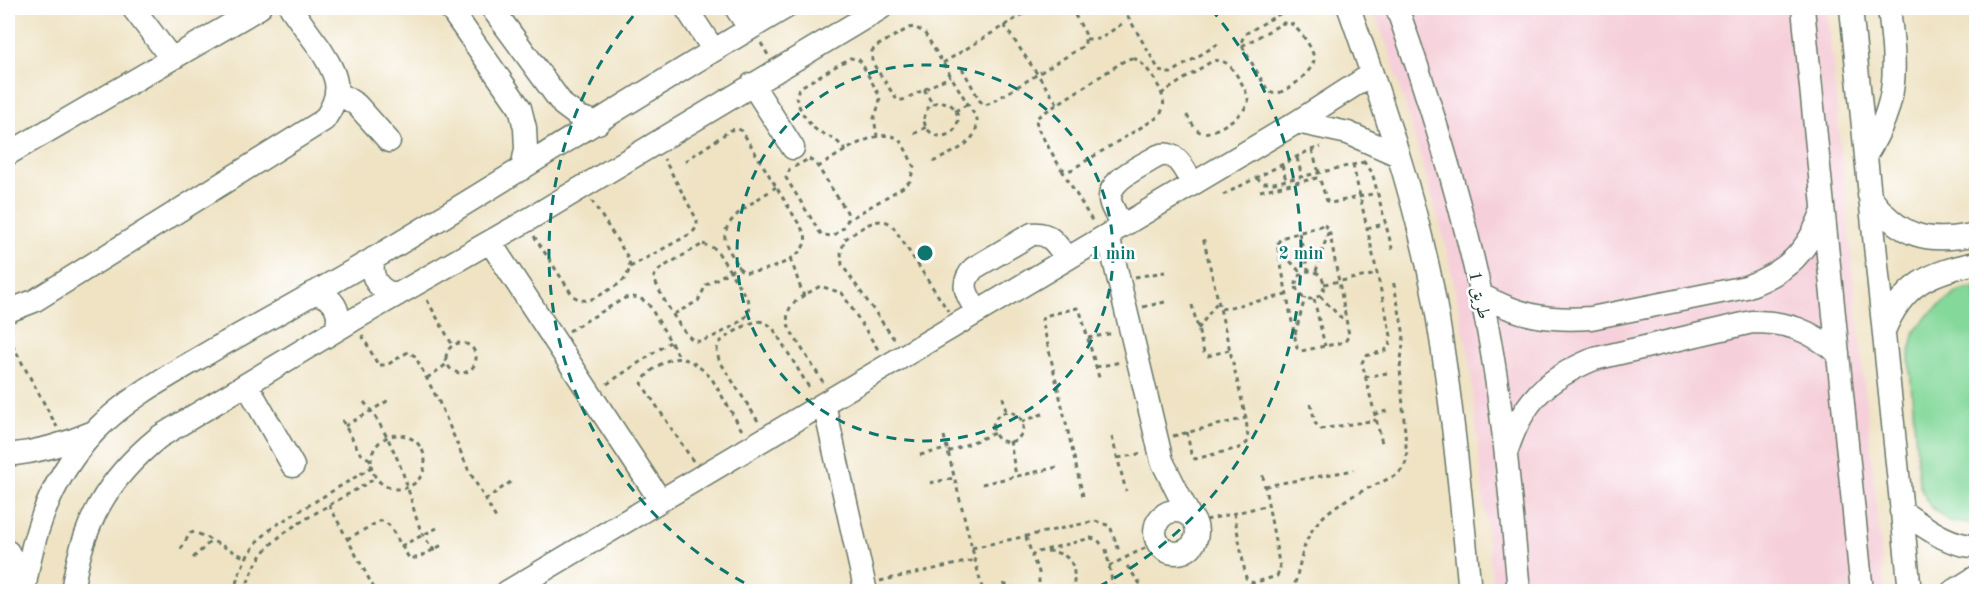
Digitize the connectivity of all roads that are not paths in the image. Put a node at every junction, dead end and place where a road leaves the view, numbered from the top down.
1 (133, 8) edge
2 (259, 8) edge
3 (291, 8) edge
4 (450, 8) edge
5 (492, 8) edge
6 (686, 8) edge
7 (736, 8) edge
8 (785, 8) edge
9 (881, 8) edge
10 (1350, 8) edge
11 (1397, 8) edge
12 (1803, 8) edge
13 (1851, 8) edge
14 (1889, 8) edge
15 (750, 28) junction
16 (713, 49) junction
17 (171, 58) junction
18 (1372, 74) junction
19 (752, 84) junction
20 (337, 92) junction
21 (1297, 122) junction
22 (598, 123) junction
23 (389, 141) dead end
24 (793, 148) dead end
25 (8, 154) edge
26 (1398, 155) junction
27 (1866, 155) junction
28 (522, 169) junction
29 (1192, 184) junction
30 (1869, 195) junction
31 (1823, 209) junction
32 (1111, 233) junction
33 (1977, 234) edge
34 (490, 242) junction
35 (374, 258) junction
36 (1066, 259) junction
37 (1977, 263) edge
38 (313, 293) junction
39 (397, 295) junction
40 (1481, 295) junction
41 (8, 311) edge
42 (977, 312) junction
43 (345, 325) junction
44 (1884, 331) junction
45 (1838, 353) junction
46 (247, 385) junction
47 (826, 403) junction
48 (95, 431) junction
49 (1160, 450) junction
50 (8, 455) edge
51 (1506, 455) junction
52 (293, 466) dead end
53 (660, 500) junction
54 (1901, 511) junction
55 (1192, 517) junction
56 (1157, 532) junction
57 (1977, 546) edge
58 (8, 552) edge
59 (1977, 577) edge
60 (863, 589) edge
61 (24, 591) edge
62 (72, 591) edge
63 (507, 591) edge
64 (1470, 591) edge
65 (1519, 591) edge
66 (1862, 591) edge
67 (1910, 591) edge
68 (1952, 591) edge

1 - 17 street
2 - 17 street
3 - 20 street
4 - 28 street
5 - 22 street
6 - 16 street
7 - 15 street
8 - 15 street
9 - 19 street
10 - 18 street
11 - 40 street, طريق 1
12 - 31 street
13 - 27 street
14 - 27 street
15 - 16 street
16 - 22 street
17 - 25 street
18 - 21 street
18 - 26 street
19 - 24 street
19 - 34 street
20 - 23 street
20 - 41 street
21 - 26 street
21 - 29 street
22 - 28 street
26 - 64 street
27 - 30 street
28 - 35 street
29 - 32 street
29 - 32 street
30 - 33 street
30 - 44 street
31 - 40 street
31 - 45 street
32 - 36 street
32 - 49 street
34 - 39 street
34 - 53 street
35 - 38 street
35 - 39 street
36 - 42 street
36 - 42 street
37 - 44 street
38 - 43 street
38 - 48 street
39 - 43 street
40 - 51 street, طريق 1
42 - 47 street
43 - 46 street
44 - 54 street
45 - 51 street
45 - 66 street
46 - 52 street
46 - 62 street
47 - 53 street
47 - 60 street
48 - 50 street
48 - 61 street
49 - 55 street
49 - 56 street
51 - 65 street, طريق 1
53 - 63 street
54 - 57 street
54 - 67 street
55 - 56 street
55 - 56 street
58 - 61 street
59 - 68 street

